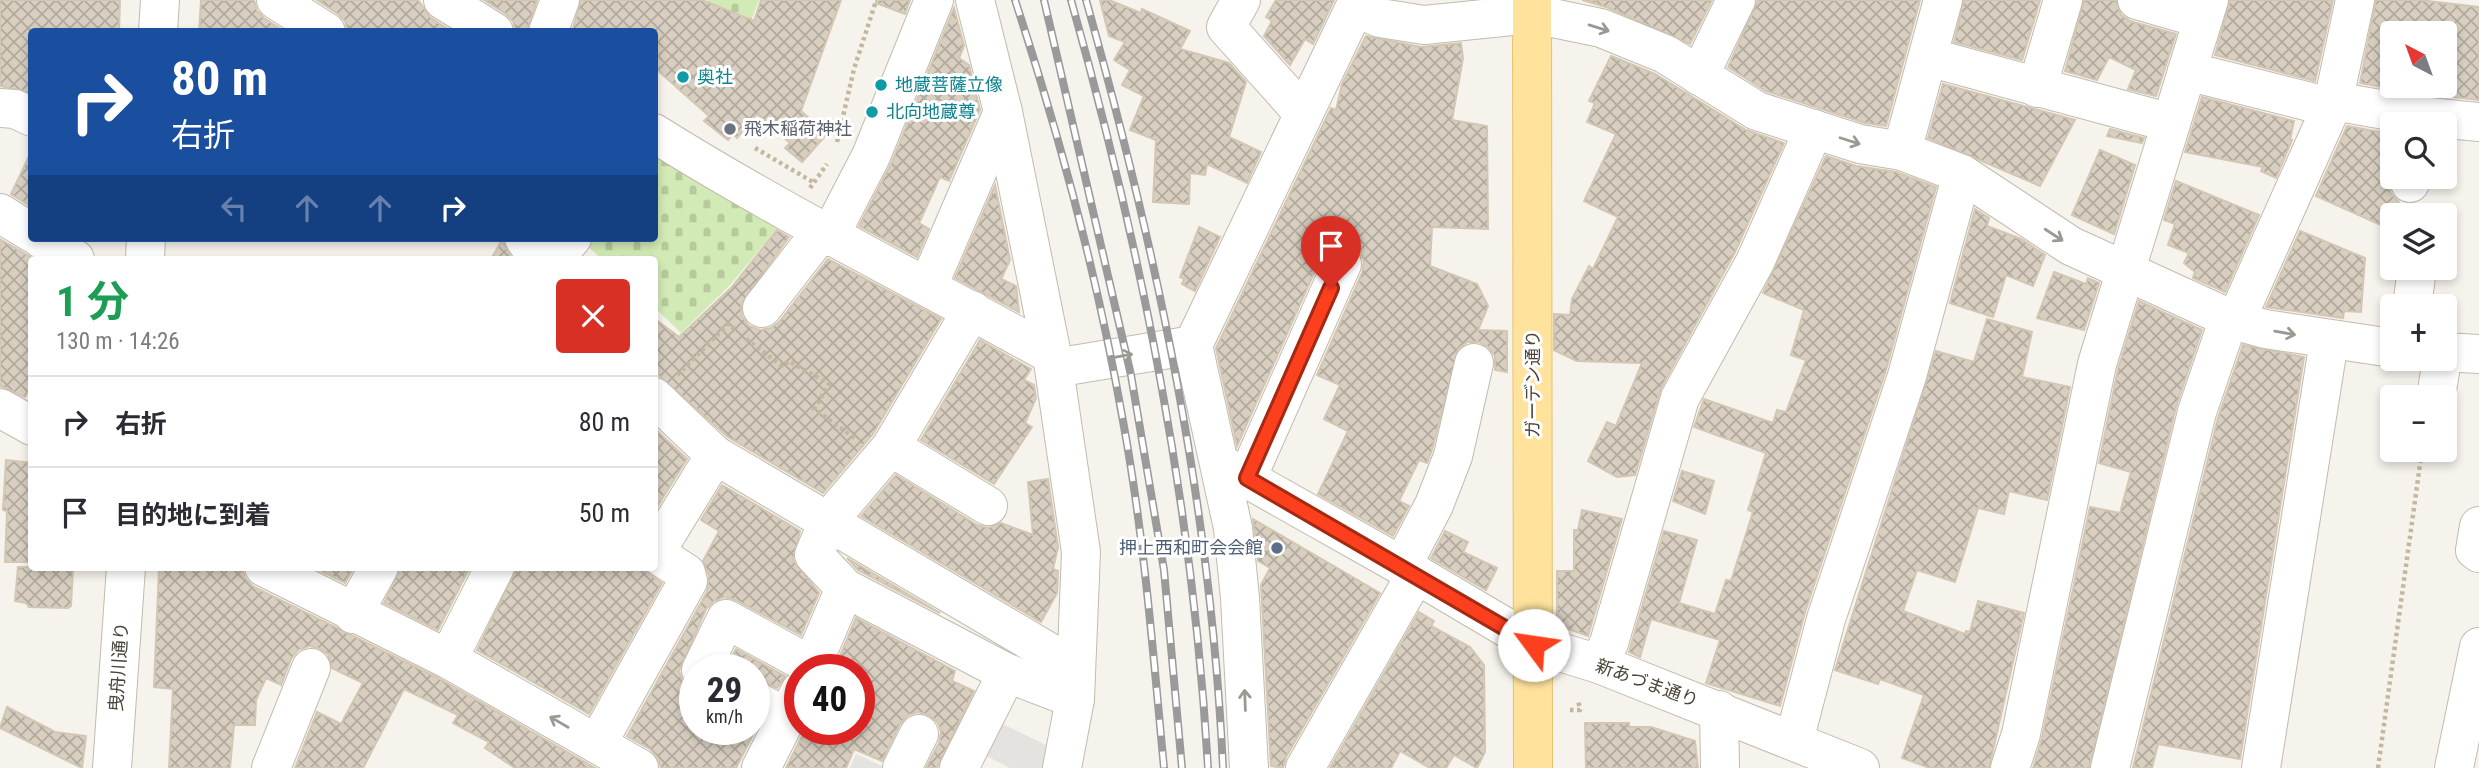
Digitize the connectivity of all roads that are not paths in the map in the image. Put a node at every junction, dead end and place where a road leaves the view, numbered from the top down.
1 (160, 0) edge
2 (276, 0) edge
3 (443, 0) edge
4 (560, 0) edge
5 (934, 0) edge
6 (975, 0) edge
7 (1241, 0) edge
8 (1736, 0) edge
9 (1943, 0) edge
10 (2063, 0) edge
11 (2137, 0) edge
12 (2355, 0) edge
13 (1353, 3) edge
14 (1532, 7) edge
15 (2206, 10) edge
16 (158, 28) edge
17 (320, 28) edge
18 (488, 28) edge
19 (550, 28) edge
20 (1928, 57) junction
21 (2187, 71) junction
22 (1699, 76) junction
23 (2038, 88) junction
24 (2333, 103) junction
25 (0, 108) edge
26 (1003, 112) junction
27 (2380, 112) edge
28 (1303, 113) junction
29 (28, 115) edge
30 (2457, 121) edge
31 (2479, 122) edge
32 (2171, 123) junction
33 (1814, 129) junction
34 (658, 137) edge
35 (1902, 151) junction
36 (1962, 174) junction
37 (0, 214) edge
38 (814, 228) junction
39 (28, 231) edge
40 (47, 242) edge
41 (569, 242) edge
42 (70, 256) edge
43 (557, 256) edge
44 (1342, 264) dead end
45 (2126, 272) junction
46 (928, 286) junction
47 (762, 307) dead end
48 (972, 310) junction
49 (2233, 320) junction
50 (2329, 341) junction
51 (1193, 345) junction
52 (2380, 347) edge
53 (2457, 353) edge
54 (2479, 354) edge
55 (1054, 362) junction
56 (1474, 363) dead end
57 (658, 401) edge
58 (0, 408) edge
59 (28, 424) edge
60 (886, 452) junction
61 (715, 455) junction
62 (1234, 471) junction
63 (988, 506) dead end
64 (828, 521) junction
65 (2479, 526) edge
66 (658, 548) edge
67 (2479, 553) edge
68 (658, 555) edge
69 (1409, 570) junction
70 (126, 571) edge
71 (281, 571) edge
72 (377, 571) edge
73 (493, 571) edge
74 (318, 580) edge
75 (845, 588) junction
76 (354, 614) junction
77 (1534, 645) junction
78 (2479, 647) edge
79 (709, 654) edge
80 (760, 654) edge
81 (811, 654) edge
82 (448, 659) junction
83 (1599, 664) junction
84 (770, 665) edge
85 (311, 668) dead end
86 (1007, 673) junction
87 (784, 679) edge
88 (1075, 684) junction
89 (1719, 710) junction
90 (784, 711) edge
91 (919, 734) dead end
92 (1794, 741) junction
93 (597, 744) junction
94 (112, 768) edge
95 (271, 768) edge
96 (639, 768) edge
97 (761, 768) edge
98 (902, 768) edge
99 (959, 768) edge
100 (1062, 768) edge
101 (1249, 768) edge
102 (1305, 768) edge
103 (1534, 768) edge
104 (1720, 768) edge
105 (1860, 768) edge
106 (2010, 768) edge
107 (2110, 768) edge
108 (2261, 768) edge
109 (2454, 768) edge

1 - 16 street
2 - 17 street
3 - 18 street
4 - 19 street
5 - 38 street
6 - 26 street
7 - 28 street
8 - 22 street
9 - 20 street
10 - 23 street
11 - 15 street
12 - 24 street
13 - 14 street
13 - 28 street
14 -> 22 street
14 - 77 main road, ガーデン通り
15 - 21 street
20 - 23 street
20 - 35 street
21 - 24 street
21 - 32 street
22 - 33 street
23 - 32 street
24 - 27 street
24 - 49 street
25 - 29 street
26 - 46 street
26 - 55 street
28 - 51 street
30 - 31 street
32 - 45 street
33 -> 35 street
33 - 83 street
34 - 38 street
35 - 36 street
36 -> 45 street
36 - 92 street
37 - 39 street
38 - 46 street
38 - 47 street
40 - 42 street
41 - 43 street
44 - 62 street
45 - 49 street
45 - 106 street
46 - 48 street
48 - 55 street
48 - 60 street
49 -> 50 street
49 - 107 street
50 - 52 street
50 - 108 street
55 -> 51 street
51 - 62 street
53 - 54 street
55 - 88 street
56 - 69 street
57 - 61 street
58 - 59 street
60 - 63 street
60 - 64 street
61 - 64 street
61 - 66 street
62 - 69 street, 新あづま通り
101 -> 62 street
64 - 75 street
64 - 88 street
65 - 67 street
68 - 93 street
69 - 77 street, 新あづま通り
69 - 102 street
70 - 94 street, 曳舟川通り
71 - 74 street
72 - 76 street
73 - 82 street
74 - 76 street
75 - 81 street
75 - 86 street
76 - 82 street
77 - 83 street, 新あづま通り
77 - 103 main road, ガーデン通り
78 - 109 street
79 - 80 street
93 -> 82 street
83 - 89 street, 新あづま通り
84 - 87 street
85 - 95 street
86 - 88 street
86 - 99 street
88 - 100 street
89 - 92 street, 新あづま通り
89 - 104 street
90 - 97 street
91 - 98 street
92 - 105 street, 新あづま通り
93 - 96 street

